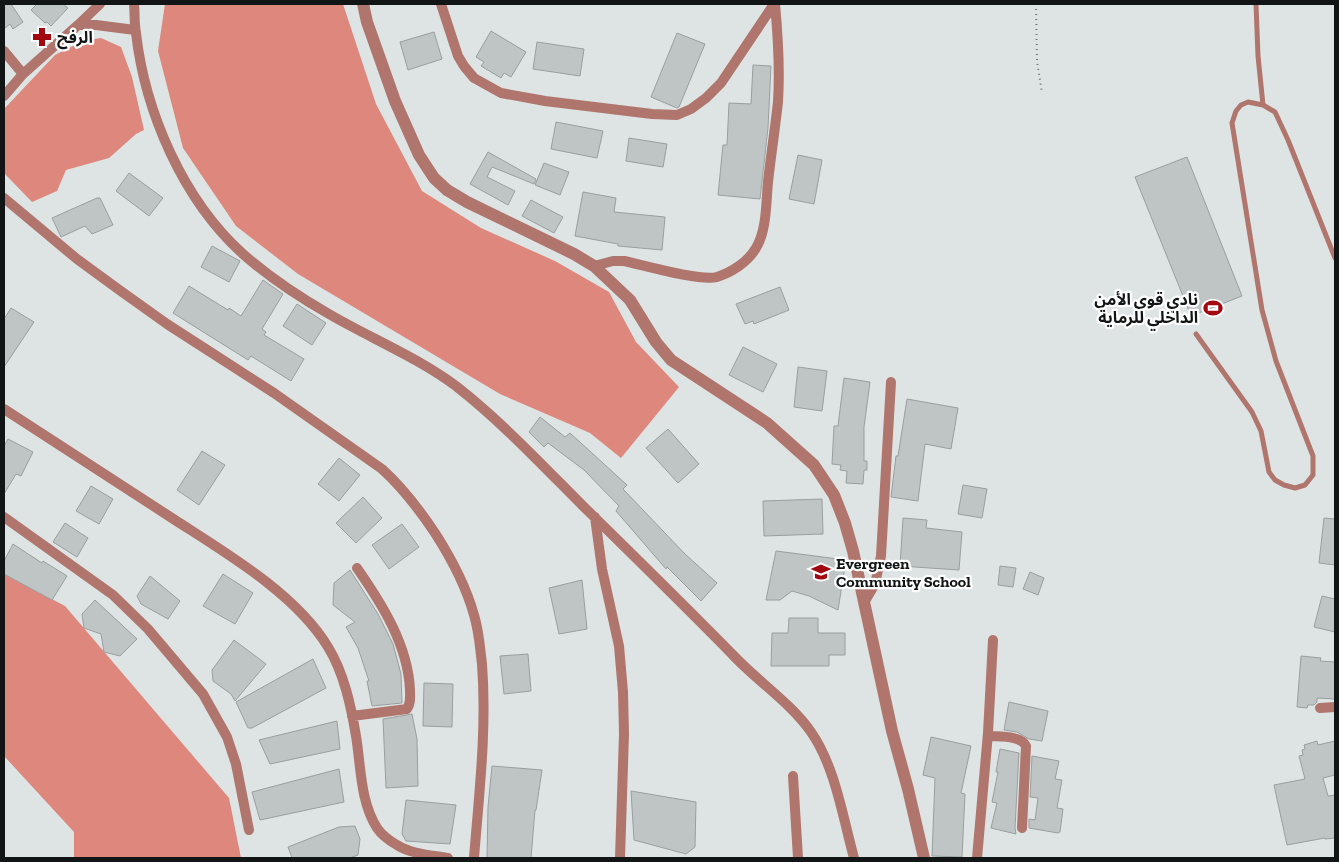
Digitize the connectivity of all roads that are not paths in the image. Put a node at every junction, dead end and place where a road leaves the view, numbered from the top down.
1 (100, 4) edge
2 (134, 4) edge
3 (363, 4) edge
4 (441, 4) edge
5 (775, 4) edge
6 (1256, 4) edge
7 (78, 25) junction
8 (135, 30) junction
9 (4, 51) edge
10 (23, 74) junction
11 (4, 96) edge
12 (1263, 104) junction
13 (4, 198) edge
14 (1335, 258) edge
15 (594, 266) junction
16 (1196, 334) dead end
17 (891, 382) dead end
18 (4, 409) edge
19 (4, 517) edge
20 (595, 517) junction
21 (357, 568) dead end
22 (865, 601) junction
23 (993, 640) dead end
24 (1335, 707) edge
25 (1320, 708) dead end
26 (352, 716) junction
27 (988, 736) junction
28 (793, 776) dead end
29 (1022, 828) dead end
30 (249, 830) dead end
31 (448, 858) edge
32 (474, 858) edge
33 (620, 858) edge
34 (798, 858) edge
35 (854, 858) edge
36 (924, 858) edge
37 (977, 858) edge

1 - 7 street
2 - 8 street
3 - 15 street
4 - 5 street
5 - 15 street
6 - 12 lane
7 - 8 street
7 - 10 street
8 - 20 street
9 - 10 street
10 - 11 street
12 - 14 lane
12 - 16 lane
13 - 32 street
15 - 22 street
17 - 22 street
18 - 26 street
19 - 30 street
20 - 33 street
20 - 35 street
21 - 26 street
22 - 36 street
23 - 27 street
24 - 25 street
26 - 31 street
27 - 29 street
27 - 37 street
28 - 34 street

